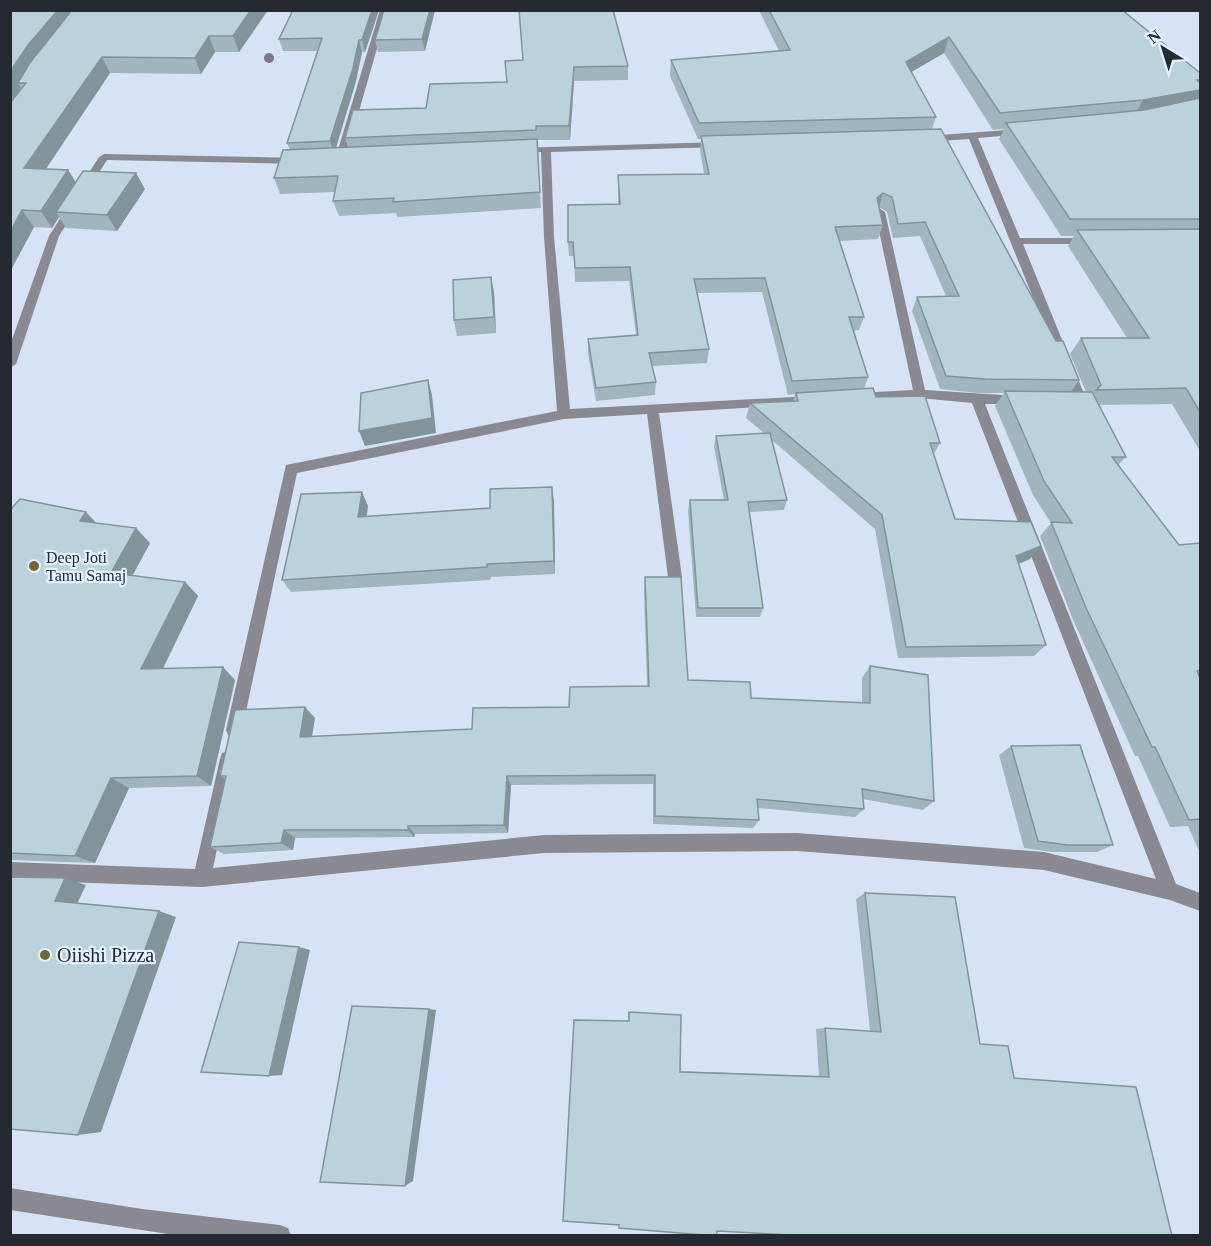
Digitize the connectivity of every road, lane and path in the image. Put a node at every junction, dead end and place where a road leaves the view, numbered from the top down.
1 (384, 10) edge
2 (1030, 132) edge
3 (973, 137) junction
4 (913, 139) edge
5 (735, 145) edge
6 (546, 149) junction
7 (512, 151) edge
8 (351, 159) edge
9 (308, 161) edge
10 (880, 212) edge
11 (1017, 241) junction
12 (1098, 241) edge
13 (10, 364) edge
14 (920, 394) junction
15 (850, 398) edge
16 (826, 399) edge
17 (977, 399) junction
18 (1035, 400) edge
19 (1058, 400) edge
20 (652, 408) junction
21 (564, 414) junction
22 (675, 577) edge
23 (10, 871) edge
24 (202, 878) junction
25 (1170, 891) junction
26 (1200, 902) edge
27 (10, 1199) edge
28 (280, 1236) edge

1 - 8 street
2 - 3 street
3 - 4 street
3 - 11 street
5 - 6 street
6 - 7 street
6 - 21 street
9 - 13 street
10 - 14 street
11 - 12 street
11 - 19 street
14 - 15 street
14 - 17 street
16 - 20 street
17 - 18 street
17 - 25 street
20 - 21 street
20 - 22 street
21 - 24 street
23 - 24 street
24 - 25 street
25 - 26 street
27 - 28 street

